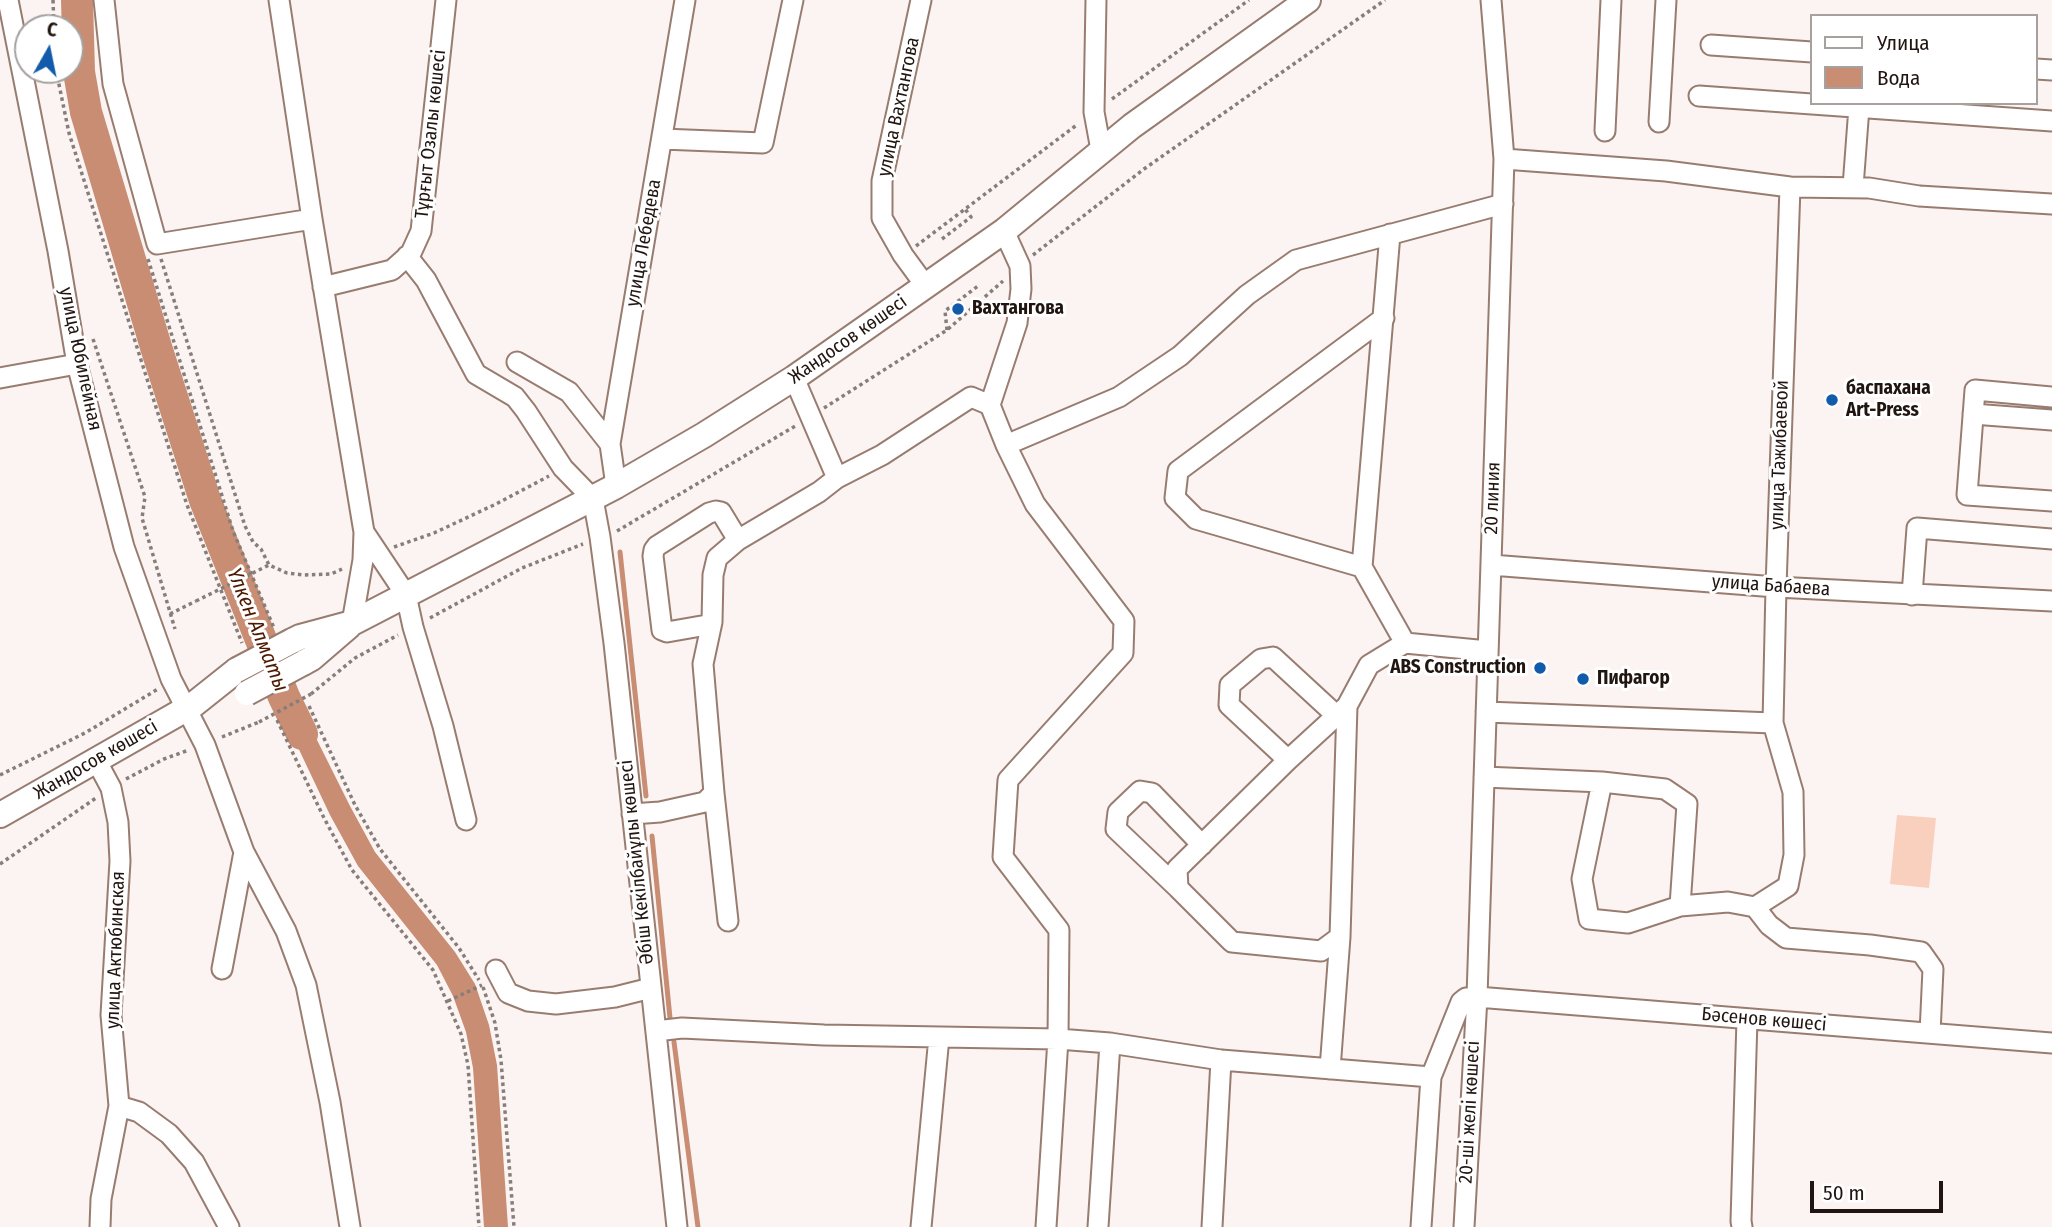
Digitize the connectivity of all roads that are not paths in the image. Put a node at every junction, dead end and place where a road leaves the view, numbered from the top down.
1 (8, 0) edge
2 (104, 0) edge
3 (279, 0) edge
4 (446, 0) edge
5 (685, 0) edge
6 (793, 0) edge
7 (922, 0) edge
8 (1096, 0) edge
9 (1308, 0) edge
10 (1492, 0) edge
11 (1611, 0) edge
12 (1666, 0) edge
13 (1711, 45) dead end
14 (1811, 52) edge
15 (1699, 96) dead end
16 (1811, 103) edge
17 (1843, 105) edge
18 (1859, 107) junction
19 (2052, 121) edge
20 (1659, 122) dead end
21 (1605, 131) dead end
22 (662, 139) junction
23 (1101, 150) junction
24 (1504, 159) junction
25 (1790, 187) junction
26 (1853, 187) junction
27 (1503, 204) junction
28 (2052, 204) edge
29 (312, 219) junction
30 (1004, 231) junction
31 (1390, 234) junction
32 (407, 256) junction
33 (925, 285) junction
34 (323, 287) junction
35 (1384, 318) junction
36 (517, 362) dead end
37 (77, 364) junction
38 (0, 378) edge
39 (793, 378) junction
40 (2052, 397) edge
41 (990, 405) junction
42 (1973, 414) junction
43 (2052, 420) edge
44 (610, 444) junction
45 (1006, 444) junction
46 (837, 478) junction
47 (617, 486) junction
48 (593, 499) junction
49 (2052, 501) edge
50 (2052, 539) edge
51 (738, 540) junction
52 (370, 557) junction
53 (1491, 565) junction
54 (1362, 567) junction
55 (1776, 587) junction
56 (407, 595) junction
57 (1912, 595) junction
58 (2052, 601) edge
59 (712, 622) junction
60 (352, 623) junction
61 (1405, 643) junction
62 (1488, 651) junction
63 (190, 707) junction
64 (1342, 711) junction
65 (1486, 712) junction
66 (1773, 723) junction
67 (96, 760) junction
68 (1288, 760) junction
69 (1484, 777) junction
70 (1602, 782) junction
71 (714, 793) junction
72 (632, 814) junction
73 (0, 815) edge
74 (466, 820) dead end
75 (1202, 845) junction
76 (244, 852) junction
77 (1178, 888) junction
78 (1680, 906) junction
79 (1755, 906) junction
80 (728, 921) dead end
81 (1340, 937) junction
82 (222, 969) dead end
83 (496, 970) dead end
84 (651, 988) junction
85 (1477, 997) junction
86 (1747, 1019) junction
87 (656, 1031) junction
88 (1930, 1033) junction
89 (939, 1037) junction
90 (1058, 1040) junction
91 (1110, 1043) junction
92 (2052, 1043) edge
93 (1221, 1060) junction
94 (1330, 1069) junction
95 (1431, 1077) junction
96 (119, 1106) junction
97 (100, 1227) edge
98 (229, 1227) edge
99 (350, 1227) edge
100 (677, 1227) edge
101 (921, 1227) edge
102 (1046, 1227) edge
103 (1098, 1227) edge
104 (1212, 1227) edge
105 (1421, 1227) edge
106 (1464, 1227) edge
107 (1742, 1227) edge

1 - 37 street, улица Юбилейная
2 - 29 street
3 - 29 street
4 - 32 street, Тұрғыт Озалы көшесі
5 - 22 street, улица Лебедева
6 - 22 street
7 - 33 street, улица Вахтангова
8 - 23 street
9 - 23 main road, Жандосов көшесі
10 - 24 street, 20 линия
11 - 21 street
12 - 20 street
13 - 14 street
15 - 16 street
17 - 18 street
18 - 19 street
18 - 26 street
22 - 44 street, улица Лебедева
23 - 30 main road, Жандосов көшесі
24 - 25 street
24 - 27 street, 20 линия
25 - 26 street
25 - 55 street, улица Тажибаевой
26 - 28 street
27 - 31 street
27 - 53 street, 20 линия
29 - 34 street
30 - 33 main road, Жандосов көшесі
30 - 41 street
31 - 35 street
31 - 45 street
32 - 34 street
32 - 48 street
33 - 39 main road, Жандосов көшесі
34 - 52 street
35 - 54 street
35 - 54 street
36 - 44 street
37 - 38 street
37 - 63 street, улица Юбилейная
39 - 46 street
39 - 47 main road, Жандосов көшесі
40 - 42 street
41 - 45 street
41 - 46 street
42 - 43 street
42 - 49 street
44 - 47 street, улица Лебедева
45 - 90 street
46 - 51 street
47 - 48 main road, Жандосов көшесі
48 - 56 main road, Жандосов көшесі
48 - 72 street, Әбіш Кекілбайұлы көшесі
50 - 57 street
51 - 59 street
51 - 59 street
52 - 56 street
52 - 60 street
53 - 55 street, улица Бабаева
53 - 62 street, 20 линия
54 - 61 street
55 - 57 street, улица Бабаева
55 - 66 street, улица Тажибаевой
56 - 60 main road, Жандосов көшесі
56 - 74 street
57 - 58 street, улица Бабаева
59 - 71 street
60 - 63 main road, Жандосов көшесі, bridge
61 - 62 street
61 - 64 street
62 - 65 street, 20 линия
63 - 67 main road, Жандосов көшесі
63 - 76 street, улица Юбилейная
64 - 68 street
64 - 68 street
64 - 81 street
65 - 66 street
65 - 69 street, 20 линия
66 - 79 street, улица Тажибаевой
67 - 73 main road, Жандосов көшесі
67 - 96 street, улица Актюбинская
68 - 75 street
69 - 70 street
69 - 85 street, 20 линия
70 - 78 street
70 - 78 street
71 - 72 street
71 - 80 street
72 - 84 street, Әбіш Кекілбайұлы көшесі
75 - 77 street
75 - 77 street
76 - 82 street
76 - 99 street, улица Юбилейная
77 - 81 street
78 - 79 street
79 - 88 street
81 - 94 street
83 - 84 street
84 - 87 street, Әбіш Кекілбайұлы көшесі
85 - 86 street, Бәсенов көшесі
85 - 95 street
85 - 106 street, 20-ші желі көшесі
86 - 88 street, Бәсенов көшесі
86 - 107 street
87 - 89 street
87 - 100 street, Әбіш Кекілбайұлы көшесі
88 - 92 street, Бәсенов көшесі
89 - 90 street
89 - 101 street
90 - 91 street
90 - 102 street
91 - 93 street
91 - 103 street
93 - 94 street
93 - 104 street
94 - 95 street
95 - 105 street
96 - 97 street, улица Актюбинская
96 - 98 street

